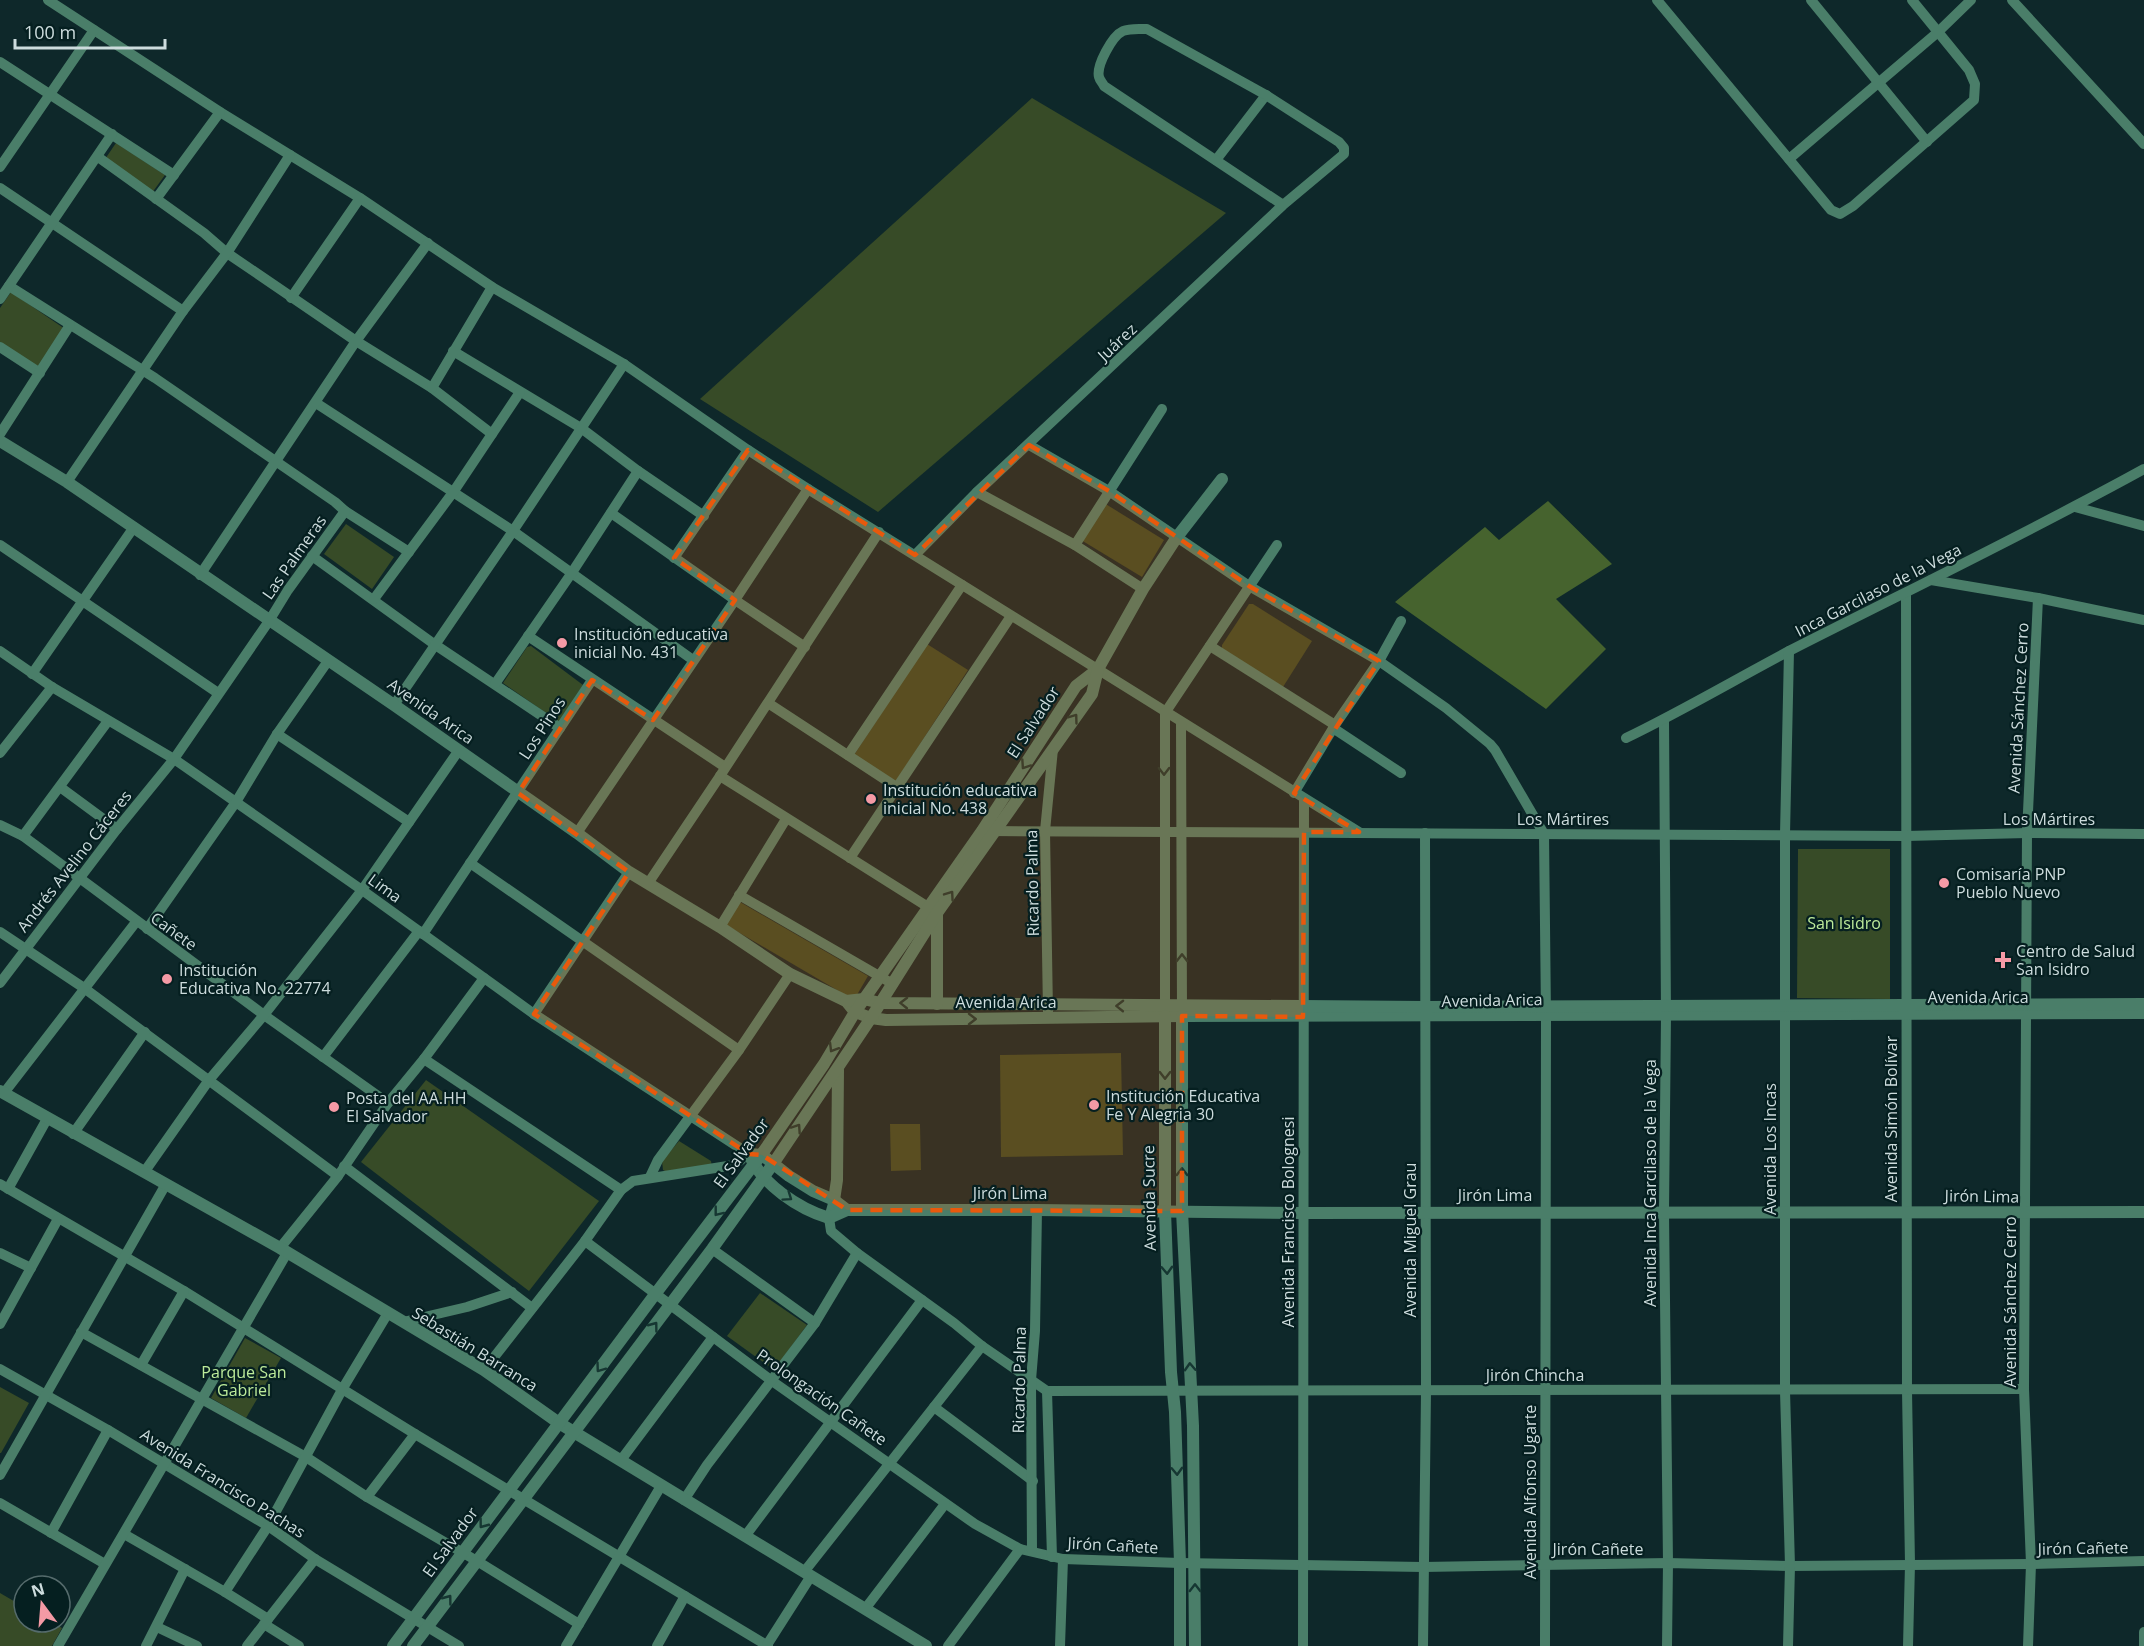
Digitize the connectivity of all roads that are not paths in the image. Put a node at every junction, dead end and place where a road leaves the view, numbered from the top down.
1 (48, 0) edge
2 (1657, 0) edge
3 (1811, 0) edge
4 (1912, 0) edge
5 (1971, 0) edge
6 (2012, 0) edge
7 (94, 30) junction
8 (1938, 32) junction
9 (0, 62) edge
10 (1878, 83) junction
11 (50, 95) junction
12 (1266, 95) junction
13 (220, 112) junction
14 (112, 134) junction
15 (1927, 142) junction
16 (2144, 144) edge
17 (290, 155) junction
18 (98, 157) junction
19 (1789, 159) junction
20 (1216, 160) junction
21 (0, 167) edge
22 (174, 175) junction
23 (0, 188) edge
24 (360, 198) junction
25 (156, 199) junction
26 (1283, 205) junction
27 (51, 224) junction
28 (428, 243) junction
29 (227, 254) junction
30 (9, 286) junction
31 (492, 287) junction
32 (291, 298) junction
33 (0, 299) edge
34 (183, 311) junction
35 (70, 325) junction
36 (356, 341) junction
37 (0, 347) edge
38 (453, 351) junction
39 (624, 364) junction
40 (142, 371) junction
41 (40, 373) junction
42 (432, 388) junction
43 (520, 392) junction
44 (316, 403) junction
45 (1162, 409) dead end
46 (581, 429) junction
47 (0, 434) edge
48 (492, 434) junction
49 (0, 441) edge
50 (1029, 445) junction
51 (748, 450) junction
52 (276, 461) junction
53 (2144, 469) edge
54 (638, 471) junction
55 (1222, 479) dead end
56 (67, 482) junction
57 (808, 489) junction
58 (454, 491) junction
59 (1109, 491) junction
60 (977, 492) junction
61 (2075, 507) junction
62 (345, 511) junction
63 (611, 513) junction
64 (704, 516) junction
65 (2144, 526) edge
66 (134, 527) junction
67 (513, 531) junction
68 (879, 532) junction
69 (1177, 537) junction
70 (0, 545) edge
71 (1075, 545) junction
72 (1277, 545) dead end
73 (409, 552) junction
74 (915, 555) junction
75 (312, 556) junction
76 (674, 558) junction
77 (572, 574) junction
78 (200, 575) junction
79 (1930, 580) junction
80 (962, 585) junction
81 (1249, 586) junction
82 (1143, 589) junction
83 (1906, 593) junction
84 (2038, 598) junction
85 (374, 599) junction
86 (735, 600) junction
87 (82, 601) junction
88 (1011, 616) junction
89 (2144, 620) edge
90 (269, 621) junction
91 (1401, 621) dead end
92 (528, 636) junction
93 (434, 644) junction
94 (805, 646) junction
95 (1210, 646) junction
96 (0, 651) edge
97 (1789, 651) junction
98 (693, 660) junction
99 (328, 661) junction
100 (1379, 661) junction
101 (1098, 669) junction
102 (32, 674) junction
103 (592, 680) junction
104 (495, 684) junction
105 (52, 687) junction
106 (218, 693) junction
107 (768, 703) junction
108 (393, 705) junction
109 (1165, 713) junction
110 (653, 720) junction
111 (1664, 720) junction
112 (108, 721) junction
113 (1181, 723) junction
114 (1334, 726) junction
115 (560, 728) junction
116 (277, 734) junction
117 (1626, 738) dead end
118 (1053, 746) junction
119 (459, 750) junction
120 (0, 753) edge
121 (848, 755) junction
122 (174, 759) junction
123 (723, 772) junction
124 (1401, 773) dead end
125 (60, 787) junction
126 (898, 788) junction
127 (518, 793) junction
128 (1299, 796) junction
129 (236, 802) junction
130 (786, 819) junction
131 (409, 822) junction
132 (0, 825) edge
133 (117, 829) junction
134 (996, 830) junction
135 (982, 831) junction
136 (1045, 831) junction
137 (577, 832) junction
138 (1304, 832) junction
139 (1359, 832) junction
140 (1164, 833) junction
141 (1181, 833) junction
142 (1425, 833) junction
143 (2027, 833) junction
144 (1544, 834) junction
145 (1665, 834) junction
146 (1785, 834) junction
147 (2144, 834) edge
148 (23, 836) junction
149 (1906, 836) junction
150 (850, 858) junction
151 (470, 863) junction
152 (629, 872) junction
153 (79, 878) junction
154 (649, 882) junction
155 (362, 890) junction
156 (739, 895) junction
157 (933, 910) junction
158 (136, 922) junction
159 (720, 927) junction
160 (147, 929) junction
161 (0, 932) edge
162 (421, 933) junction
163 (584, 941) junction
164 (24, 949) junction
165 (790, 974) junction
166 (880, 977) junction
167 (484, 978) junction
168 (0, 983) edge
169 (893, 984) junction
170 (84, 988) junction
171 (864, 999) junction
172 (846, 1001) junction
173 (880, 1003) junction
174 (937, 1004) junction
175 (2144, 1004) edge
176 (1048, 1005) junction
177 (2027, 1008) junction
178 (1906, 1009) junction
179 (1666, 1010) junction
180 (1785, 1010) junction
181 (1165, 1011) junction
182 (1182, 1011) junction
183 (1546, 1011) junction
184 (855, 1012) junction
185 (1303, 1012) junction
186 (1425, 1012) junction
187 (2144, 1013) edge
188 (534, 1014) junction
189 (264, 1016) junction
190 (871, 1018) junction
191 (1048, 1019) junction
192 (145, 1032) junction
193 (739, 1050) junction
194 (323, 1057) junction
195 (424, 1059) junction
196 (838, 1068) junction
197 (209, 1080) junction
198 (2, 1092) edge
199 (388, 1103) junction
200 (690, 1116) junction
201 (47, 1119) junction
202 (73, 1134) junction
203 (752, 1156) junction
204 (773, 1164) junction
205 (145, 1171) junction
206 (341, 1171) junction
207 (764, 1176) junction
208 (650, 1177) junction
209 (166, 1184) junction
210 (4, 1187) edge
211 (621, 1190) junction
212 (834, 1200) junction
213 (847, 1210) junction
214 (1037, 1210) junction
215 (1165, 1211) junction
216 (1182, 1211) junction
217 (1546, 1211) junction
218 (1424, 1212) junction
219 (1664, 1212) junction
220 (1785, 1212) junction
221 (1906, 1212) junction
222 (2144, 1212) edge
223 (1302, 1213) junction
224 (2025, 1213) junction
225 (829, 1218) junction
226 (58, 1219) junction
227 (585, 1242) junction
228 (712, 1249) junction
229 (284, 1251) junction
230 (0, 1253) edge
231 (857, 1253) junction
232 (125, 1256) junction
233 (31, 1268) junction
234 (184, 1291) junction
235 (512, 1292) junction
236 (656, 1293) junction
237 (922, 1300) junction
238 (670, 1304) junction
239 (532, 1308) junction
240 (388, 1313) junction
241 (403, 1322) junction
242 (815, 1323) junction
243 (0, 1324) edge
244 (243, 1327) junction
245 (81, 1332) junction
246 (713, 1337) junction
247 (982, 1346) junction
248 (141, 1365) junction
249 (0, 1369) edge
250 (484, 1370) junction
251 (772, 1380) junction
252 (1031, 1380) junction
253 (343, 1388) junction
254 (2024, 1389) junction
255 (1191, 1390) junction
256 (1545, 1390) junction
257 (1665, 1390) junction
258 (1907, 1390) junction
259 (1047, 1391) junction
260 (1172, 1391) junction
261 (1303, 1391) junction
262 (1426, 1391) junction
263 (1785, 1391) junction
264 (45, 1397) junction
265 (203, 1401) junction
266 (934, 1407) junction
267 (830, 1421) junction
268 (560, 1423) junction
269 (108, 1431) junction
270 (574, 1432) junction
271 (416, 1434) junction
272 (306, 1457) junction
273 (621, 1460) junction
274 (3, 1462) edge
275 (166, 1464) junction
276 (890, 1464) junction
277 (0, 1474) edge
278 (1033, 1481) junction
279 (661, 1486) junction
280 (509, 1490) junction
281 (367, 1497) junction
282 (523, 1498) junction
283 (684, 1500) junction
284 (0, 1503) edge
285 (945, 1504) junction
286 (268, 1526) junction
287 (51, 1533) junction
288 (124, 1534) junction
289 (746, 1535) junction
290 (1020, 1549) junction
291 (1032, 1551) junction
292 (462, 1552) junction
293 (620, 1557) junction
294 (1058, 1558) junction
295 (315, 1559) junction
296 (477, 1561) junction
297 (2144, 1562) edge
298 (1180, 1563) junction
299 (1668, 1563) junction
300 (105, 1564) junction
301 (1195, 1564) junction
302 (1545, 1564) junction
303 (1910, 1564) junction
304 (2031, 1564) junction
305 (1303, 1565) junction
306 (1790, 1566) junction
307 (1423, 1567) junction
308 (185, 1569) junction
309 (807, 1574) junction
310 (225, 1592) junction
311 (685, 1596) junction
312 (865, 1609) junction
313 (414, 1619) junction
314 (266, 1622) junction
315 (579, 1624) junction
316 (157, 1627) junction
317 (427, 1627) junction
318 (2144, 1632) edge
319 (58, 1646) edge
320 (146, 1646) edge
321 (197, 1646) edge
322 (247, 1646) edge
323 (299, 1646) edge
324 (393, 1646) edge
325 (413, 1646) edge
326 (459, 1646) edge
327 (566, 1646) edge
328 (657, 1646) edge
329 (767, 1646) edge
330 (926, 1646) edge
331 (948, 1646) edge
332 (1060, 1646) edge
333 (1180, 1646) edge
334 (1195, 1646) edge
335 (1303, 1646) edge
336 (1424, 1646) edge
337 (1545, 1646) edge
338 (1667, 1646) edge
339 (1788, 1646) edge
340 (1908, 1646) edge
341 (2028, 1646) edge
342 (2144, 1646) edge

1 - 7 street
2 - 19 street
3 - 10 street
4 - 8 street
5 - 8 street
6 - 16 street
7 - 11 street
7 - 13 street
8 - 10 street
8 - 15 street
9 - 11 street
10 - 15 street
10 - 19 street
11 - 14 street
11 - 21 street
12 - 20 street
12 - 20 street
12 - 26 street, Juárez
13 - 17 street
13 - 22 street
14 - 18 street
14 - 22 street
15 - 19 street
17 - 24 street
17 - 29 street
18 - 25 street
18 - 27 street
20 - 26 street
22 - 25 street
23 - 27 street
24 - 28 street
24 - 32 street
25 - 29 street
26 - 50 street, Juárez
27 - 30 street
27 - 34 street
28 - 31 street
28 - 36 street
29 - 32 street
29 - 34 street
30 - 33 street
30 - 35 street
31 - 38 street
31 - 39 street
32 - 36 street
34 - 40 street
35 - 40 street
35 - 41 street
36 - 42 street
36 - 44 street
37 - 41 street
38 - 42 street
38 - 43 street
39 - 46 street
39 - 51 street
40 - 52 street
40 - 56 street
41 - 47 street
42 - 48 street
43 - 46 street
43 - 48 street
44 - 52 street
44 - 58 street
45 - 59 street
46 - 54 street
46 - 67 street
48 - 58 street
49 - 56 street, Avenida Arica
50 - 59 street
50 - 60 street, Juárez
51 - 57 street
51 - 64 street
52 - 62 street
52 - 78 street
53 - 61 street, Inca Garcilaso de la Vega
54 - 63 street
54 - 64 street
55 - 69 street, El Salvador
56 - 66 street, Avenida Arica
57 - 68 street
57 - 86 street
58 - 67 street
58 - 73 street
59 - 69 street
59 - 71 street
60 - 71 street
60 - 74 street, Juárez
61 - 65 street
61 - 79 street, Inca Garcilaso de la Vega
62 - 73 street
62 - 75 street, Las Palmeras
63 - 76 street
63 - 77 street
64 - 76 street
66 - 78 street, Avenida Arica
66 - 87 street
67 - 77 street
67 - 93 street
68 - 74 street
68 - 94 street
69 - 81 street
69 - 82 street, El Salvador
70 - 87 street
71 - 82 street
72 - 81 street
73 - 85 street
74 - 80 street
75 - 85 street
75 - 90 street, Las Palmeras
76 - 86 street
77 - 92 street
77 - 98 street
78 - 90 street, Avenida Arica
79 - 83 street, Inca Garcilaso de la Vega
79 - 84 street
80 - 88 street
80 - 121 street
81 - 95 street
81 - 100 street
82 - 101 street, El Salvador
83 - 97 street, Inca Garcilaso de la Vega
83 - 149 street, Avenida Simón Bolívar
84 - 89 street
84 - 143 street, Avenida Sánchez Cerro
85 - 93 street
86 - 94 street
86 - 98 street
87 - 102 street
87 - 106 street
88 - 101 street
88 - 126 street
90 - 99 street, Avenida Arica
90 - 106 street, Las Palmeras
91 - 100 street
92 - 103 street
92 - 104 street
93 - 104 street
93 - 108 street
94 - 107 street
95 - 109 street
95 - 114 street
96 - 102 street, Lima
97 - 111 street, Inca Garcilaso de la Vega
97 - 146 street, Avenida Los Incas
98 - 110 street
99 - 108 street, Avenida Arica
99 - 116 street
100 - 114 street
100 - 144 street
101 - 109 street
118 -> 101 street, El Salvador
101 -> 135 street, El Salvador
102 - 105 street, Lima
103 - 110 street
103 - 115 street, Los Pinos
104 - 115 street
105 - 112 street, Lima
105 - 120 street
106 - 122 street, Andrés Avelino Cáceres
107 - 121 street
107 - 123 street
108 - 119 street, Avenida Arica
109 - 113 street
109 -> 140 street, Avenida Sucre
110 - 123 street
110 - 137 street
111 - 117 street, Inca Garcilaso de la Vega
111 - 145 street, Avenida Inca Garcilaso de la Vega
112 - 122 street, Lima
112 - 125 street
113 - 128 street
113 - 141 street, Avenida Sucre
114 - 124 street
114 - 128 street
115 - 127 street, Los Pinos
116 - 129 street
116 - 131 street
118 - 134 street, El Salvador
118 - 136 street, Ricardo Palma
119 - 127 street, Avenida Arica
119 - 131 street
121 - 126 street
122 - 129 street, Lima
122 - 133 street, Andrés Avelino Cáceres
123 - 130 street
123 - 154 street
125 - 133 street
125 - 148 street
126 - 150 street
127 - 137 street, Avenida Arica
127 - 151 street, Los Pinos
128 - 138 street, Avenida Francisco Bolognesi
128 - 139 street
129 - 155 street, Lima
129 - 160 street
130 - 150 street
130 - 156 street
131 - 155 street
132 - 148 street, Cañete
133 - 153 street, Andrés Avelino Cáceres
134 - 135 street, Los Mártires
134 - 136 street, Los Mártires
157 -> 134 street, El Salvador
135 - 157 street, El Salvador
136 - 140 street, Los Mártires
136 - 176 street, Ricardo Palma
137 - 152 street, Avenida Arica
138 - 139 street, Los Mártires
138 - 141 street, Los Mártires
138 - 185 street, Avenida Francisco Bolognesi
139 - 142 street, Los Mártires
140 - 141 street, Los Mártires
140 - 181 street, Avenida Sucre
182 -> 141 street, Avenida Sucre
142 - 144 street, Los Mártires
142 - 186 street, Avenida Miguel Grau
143 - 147 street, Los Mártires
143 - 149 street, Los Mártires
143 - 177 street, Avenida Sánchez Cerro
144 - 145 street, Los Mártires
144 - 183 street, Avenida Alfonso Ugarte
145 - 146 street, Los Mártires
145 - 179 street, Avenida Inca Garcilaso de la Vega
146 - 149 street, Los Mártires
146 - 180 street, Avenida Los Incas
148 - 153 street, Cañete
149 - 178 street, Avenida Simón Bolívar
150 - 157 street
151 - 162 street, Los Pinos
151 - 163 street
152 - 154 street, Avenida Arica
152 - 163 street
153 - 158 street, Cañete
153 - 164 street, Andrés Avelino Cáceres
154 - 159 street, Avenida Arica
155 - 162 street, Lima
155 - 189 street
156 - 159 street
156 - 166 street
157 - 166 street, El Salvador
157 - 169 street, El Salvador
157 - 174 street
158 - 160 street, Cañete
158 - 170 street
159 - 165 street, Avenida Arica
160 - 189 street, Cañete
161 - 164 street
162 - 167 street, Lima
162 - 194 street, Los Pinos
163 - 188 street
163 - 193 street
164 - 168 street, Andrés Avelino Cáceres
164 - 170 street
165 - 172 street, Avenida Arica
165 - 193 street
166 - 169 street
166 - 171 street, El Salvador
167 - 188 street, Lima
167 - 195 street
169 - 173 street, El Salvador
170 - 192 street
170 - 198 street
171 - 172 street, Avenida Arica
171 - 173 street, Avenida Arica
171 - 184 street, El Salvador
172 - 184 street, Avenida Arica
174 -> 173 street, Avenida Arica
173 - 190 street, El Salvador
174 - 176 street, Avenida Arica
175 - 177 street, Avenida Arica
181 -> 176 street, Avenida Arica
176 - 191 street, Ricardo Palma
177 - 178 street, Avenida Arica
177 - 187 street, Avenida Arica
177 - 224 street, Avenida Sánchez Cerro
178 - 180 street, Avenida Arica
178 - 221 street, Avenida Simón Bolívar
179 - 180 street, Avenida Arica
179 - 183 street, Avenida Arica
179 - 219 street, Avenida Inca Garcilaso de la Vega
180 - 220 street, Avenida Los Incas
181 - 182 street, Avenida Arica
181 - 191 street, Avenida Arica
181 -> 215 street, Avenida Sucre
182 - 185 street, Avenida Arica
216 -> 182 street, Avenida Sucre
183 - 186 street, Avenida Arica
183 - 217 street, Avenida Alfonso Ugarte
184 - 190 street, Avenida Arica
184 -> 203 street, El Salvador
185 - 186 street, Avenida Arica
185 - 223 street, Avenida Francisco Bolognesi
186 - 218 street, Avenida Miguel Grau
188 - 200 street, Lima
189 - 194 street, Cañete
189 - 197 street
190 -> 191 street, Avenida Arica
190 - 196 street, El Salvador
192 - 197 street
192 - 202 street
193 - 200 street
194 - 199 street, Cañete
195 - 199 street
195 - 211 street
204 -> 196 street, El Salvador
196 - 212 street
197 - 205 street
197 - 206 street
198 - 201 street, Sebastián Barranca
199 - 206 street
200 - 203 street, Lima
200 - 208 street
201 - 202 street, Sebastián Barranca
201 - 210 street
202 - 205 street, Sebastián Barranca
203 - 204 street
203 - 207 street
203 - 208 street
203 -> 236 street, El Salvador
204 - 207 street, El Salvador
204 - 212 street
205 - 209 street, Sebastián Barranca
206 - 229 street
206 - 235 street
207 -> 225 street
207 - 228 street, El Salvador
208 - 211 street
209 - 229 street, Sebastián Barranca
209 - 232 street
210 - 226 street
211 - 227 street
212 - 213 street
212 - 225 street
213 - 214 street, Jirón Lima
213 - 225 street, Jirón Lima
214 - 215 street, Jirón Lima
214 - 252 street, Ricardo Palma
215 - 216 street, Jirón Lima
215 -> 260 street, Avenida Sucre
216 - 223 street, Jirón Lima
255 -> 216 street, Avenida Sucre
217 - 218 street, Jirón Lima
217 - 219 street, Jirón Lima
217 - 256 street, Avenida Alfonso Ugarte
218 - 223 street, Jirón Lima
218 - 262 street, Avenida Miguel Grau
219 - 220 street, Jirón Lima
219 - 257 street, Avenida Inca Garcilaso de la Vega
220 - 221 street, Jirón Lima
220 - 263 street, Avenida Los Incas
221 - 224 street, Jirón Lima
221 - 258 street, Avenida Simón Bolívar
222 - 224 street, Jirón Lima
223 - 261 street, Avenida Francisco Bolognesi
224 - 254 street, Avenida Sánchez Cerro
225 - 231 street
226 - 232 street
226 - 233 street
227 - 236 street, Prolongación Cañete
227 - 239 street
228 - 238 street, El Salvador
228 - 242 street
229 - 240 street, Sebastián Barranca
229 - 244 street
230 - 233 street
231 - 237 street
231 - 242 street
232 - 234 street
232 - 245 street
233 - 243 street
234 - 244 street
234 - 248 street
235 - 239 street
235 - 241 street
236 - 238 street, Prolongación Cañete
236 -> 268 street, El Salvador
237 - 247 street
237 - 267 street
238 - 246 street, Prolongación Cañete
270 -> 238 street, El Salvador
239 - 250 street
240 - 241 street, Sebastián Barranca
240 - 253 street
241 - 250 street, Sebastián Barranca
242 - 251 street
244 - 253 street
244 - 265 street
245 - 248 street
245 - 264 street
246 - 251 street, Prolongación Cañete
246 - 273 street
247 - 252 street
247 - 266 street
248 - 265 street
249 - 264 street, Avenida Francisco Pachas
250 - 268 street, Sebastián Barranca
251 - 267 street, Prolongación Cañete
251 - 283 street
252 - 259 street
252 - 278 street, Ricardo Palma
253 - 271 street
253 - 272 street
254 - 258 street, Jirón Chincha
254 - 304 street, Avenida Sánchez Cerro
255 - 260 street, Jirón Chincha
255 - 261 street, Jirón Chincha
255 - 301 street, Avenida Sucre
256 - 257 street, Jirón Chincha
256 - 262 street, Jirón Chincha
256 - 302 street, Avenida Alfonso Ugarte
257 - 263 street, Jirón Chincha
257 - 299 street, Avenida Inca Garcilaso de la Vega
258 - 263 street, Jirón Chincha
258 - 303 street, Avenida Simón Bolívar
259 - 260 street, Jirón Chincha
259 - 294 street, Ricardo Palma
260 -> 298 street, Avenida Sucre
261 - 262 street, Jirón Chincha
261 - 305 street, Avenida Francisco Bolognesi
262 - 307 street, Avenida Miguel Grau
263 - 306 street, Avenida Los Incas
264 - 269 street, Avenida Francisco Pachas
264 - 274 street
265 - 272 street
265 - 275 street
266 - 276 street
266 - 278 street
267 - 276 street, Prolongación Cañete
267 - 289 street
268 - 270 street, Sebastián Barranca
268 - 280 street, El Salvador
269 - 275 street, Avenida Francisco Pachas
269 - 287 street
270 - 273 street, Sebastián Barranca
270 - 282 street, El Salvador
271 - 280 street
271 - 281 street
272 - 281 street
272 - 286 street
273 - 279 street, Sebastián Barranca
274 - 277 street
275 - 286 street, Avenida Francisco Pachas
275 - 288 street
276 - 285 street, Prolongación Cañete
276 - 309 street
278 - 291 street, Ricardo Palma
279 - 283 street, Sebastián Barranca
279 - 293 street
280 - 282 street
280 -> 292 street, El Salvador
281 - 292 street
282 - 293 street
282 - 296 street, El Salvador
283 - 289 street, Sebastián Barranca
284 - 287 street
285 - 290 street, Prolongación Cañete
285 - 312 street
286 - 295 street, Avenida Francisco Pachas
286 - 310 street
287 - 300 street
288 - 300 street
288 - 308 street
289 - 309 street, Sebastián Barranca
290 - 291 street, Prolongación Cañete
290 - 331 street
291 - 294 street, Prolongación Cañete
292 - 296 street
292 - 313 street, El Salvador
293 - 311 street
293 - 315 street
294 - 298 street, Jirón Cañete
294 - 332 street, Ricardo Palma
295 - 313 street, Avenida Francisco Pachas
295 - 314 street
296 - 315 street
317 -> 296 street, El Salvador
297 - 304 street, Jirón Cañete
298 - 301 street, Jirón Cañete
298 - 333 street, Avenida Sucre
299 - 302 street, Jirón Cañete
299 - 306 street, Jirón Cañete
299 - 338 street, Avenida Inca Garcilaso de la Vega
300 - 319 street
301 - 305 street, Jirón Cañete
334 -> 301 street, Avenida Sucre
302 - 307 street, Jirón Cañete
302 - 337 street, Avenida Alfonso Ugarte
303 - 304 street, Jirón Cañete
303 - 306 street, Jirón Cañete
303 - 340 street, Avenida Simón Bolívar
304 - 341 street, Avenida Sánchez Cerro
305 - 307 street, Jirón Cañete
305 - 335 street, Avenida Francisco Bolognesi
306 - 339 street, Avenida Los Incas
307 - 336 street, Avenida Miguel Grau
308 - 310 street
308 - 316 street
309 - 312 street, Sebastián Barranca
309 - 329 street
310 - 314 street
311 - 328 street
311 - 329 street
312 - 330 street, Sebastián Barranca
313 - 317 street, Avenida Francisco Pachas
313 - 324 street, El Salvador
314 - 322 street
314 - 323 street
315 - 327 street
316 - 320 street
316 - 321 street
317 - 325 street, El Salvador
317 - 326 street, Avenida Francisco Pachas
318 - 342 street

